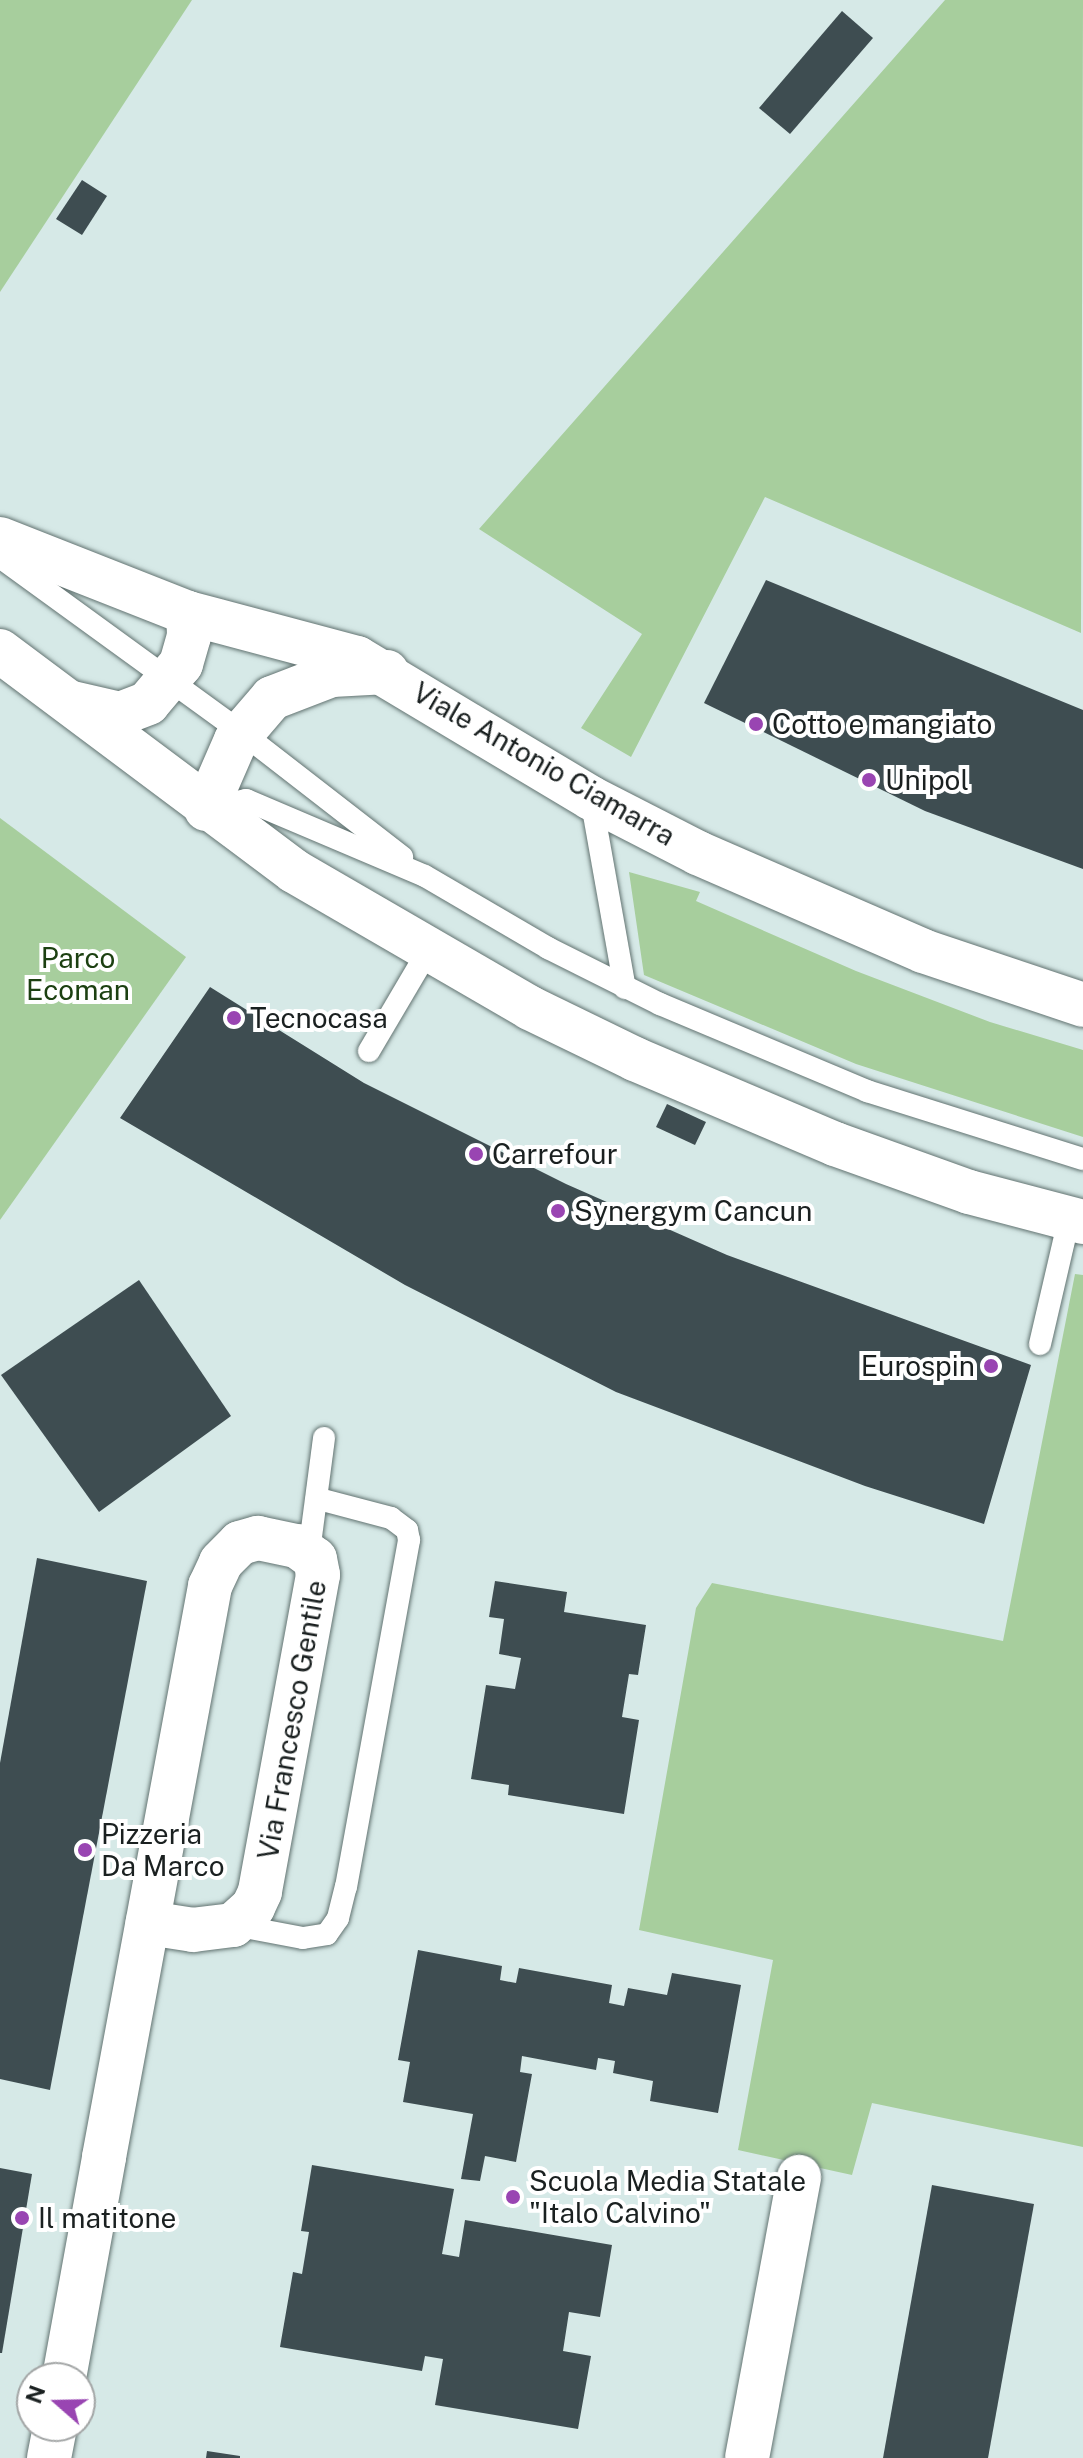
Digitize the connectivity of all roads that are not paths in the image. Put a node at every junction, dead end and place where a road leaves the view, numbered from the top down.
1 (0, 539) edge
2 (0, 557) edge
3 (188, 613) junction
4 (0, 651) edge
5 (387, 672) junction
6 (171, 680) junction
7 (72, 703) junction
8 (241, 732) junction
9 (591, 798) junction
10 (206, 809) junction
11 (425, 876) junction
12 (428, 951) junction
13 (625, 988) junction
14 (1083, 1005) edge
15 (369, 1051) dead end
16 (1083, 1159) edge
17 (1076, 1221) edge
18 (1040, 1344) dead end
19 (324, 1438) dead end
20 (319, 1499) junction
21 (309, 1552) junction
22 (148, 1923) junction
23 (233, 1925) junction
24 (799, 2177) dead end
25 (67, 2362) edge
26 (747, 2458) edge

1 - 3 street, Viale Antonio Ciamarra
2 - 6 lane
3 - 5 street, Viale Antonio Ciamarra
3 - 6 street
4 - 7 street
5 - 8 street
5 - 9 street, Viale Antonio Ciamarra
6 - 7 street
6 - 8 lane
7 - 10 street
8 - 10 street
8 - 11 lane
9 - 13 lane
9 - 14 street, Viale Antonio Ciamarra
10 - 11 lane
10 - 12 street
11 - 13 lane
12 - 15 lane
12 - 17 street
13 - 16 lane
17 - 18 lane
19 - 20 lane
20 - 21 lane
20 - 23 lane
21 - 22 street, Via Francesco Gentile
21 - 23 street, Via Francesco Gentile
22 - 23 street
22 - 25 street, Via Francesco Gentile
24 - 26 street

